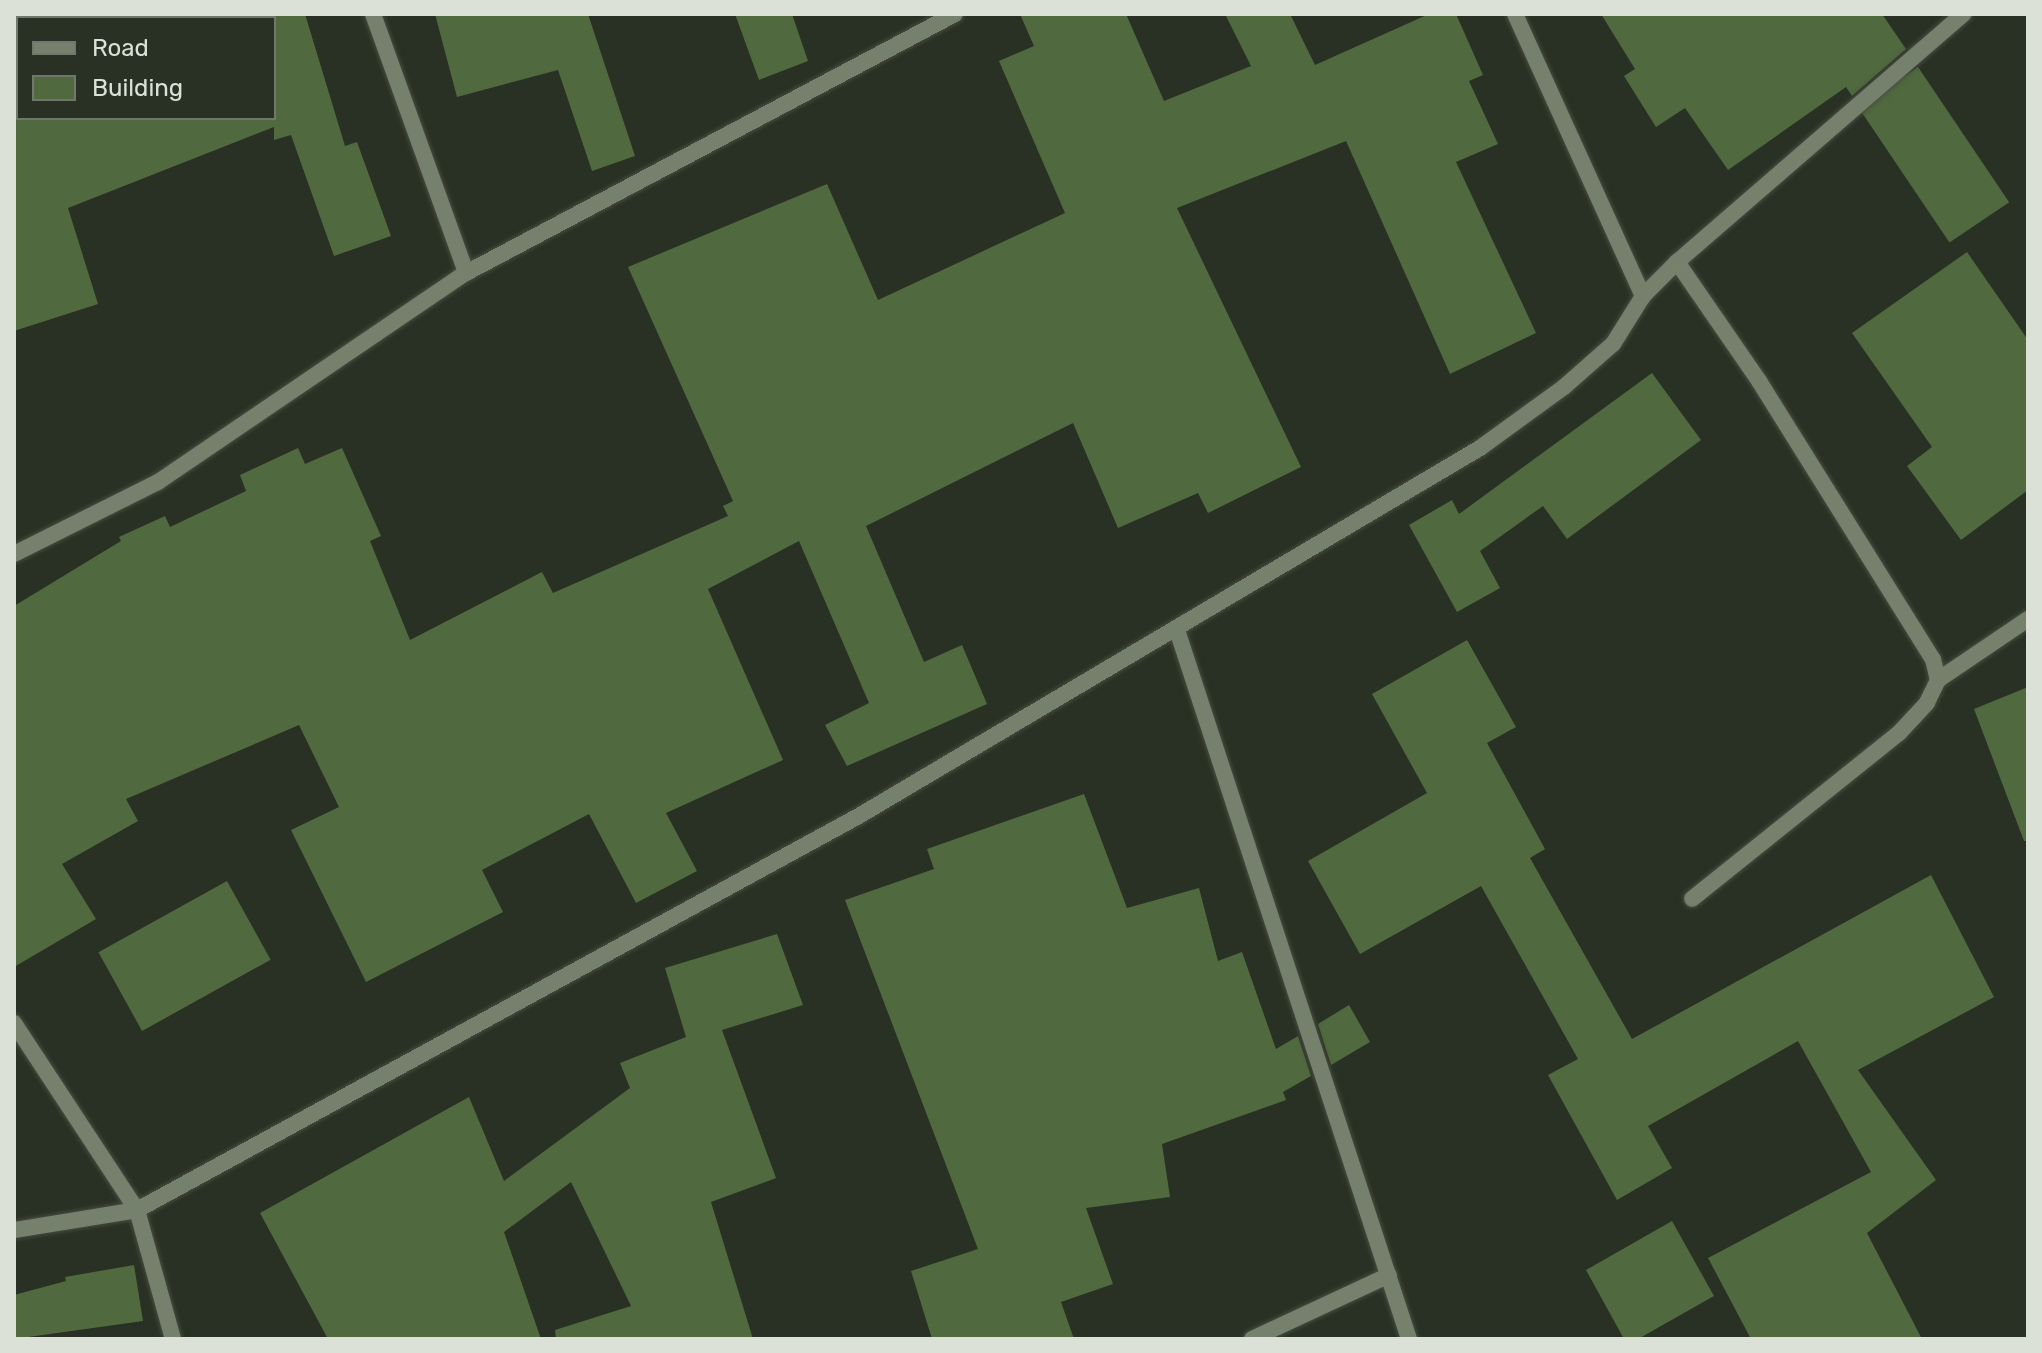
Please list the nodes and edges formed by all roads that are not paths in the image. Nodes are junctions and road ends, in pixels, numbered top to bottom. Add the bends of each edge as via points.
1 (373, 14) edge
2 (955, 14) edge
3 (1515, 14) edge
4 (1963, 14) edge
5 (1677, 262) junction
6 (466, 273) junction
7 (1643, 296) junction
8 (14, 554) edge
9 (2028, 619) edge
10 (1177, 630) junction
11 (1938, 680) junction
12 (1692, 899) dead end
13 (14, 1023) edge
14 (137, 1210) junction
15 (14, 1230) edge
16 (1389, 1275) junction
17 (173, 1339) edge
18 (1252, 1339) edge
19 (1409, 1339) edge

1 - 6 street
2 - 6 street
3 - 7 street
4 - 5 street
5 - 7 street
5 - 11 street via 1759,381 1925,646
6 - 8 street via 158,482
7 - 10 street via 1613,344 1527,415
9 - 11 street
10 - 14 street via 857,817
10 - 16 street
11 - 12 street via 1927,703 1899,733
13 - 14 street
14 - 15 street
14 - 17 street
16 - 18 street
16 - 19 street

